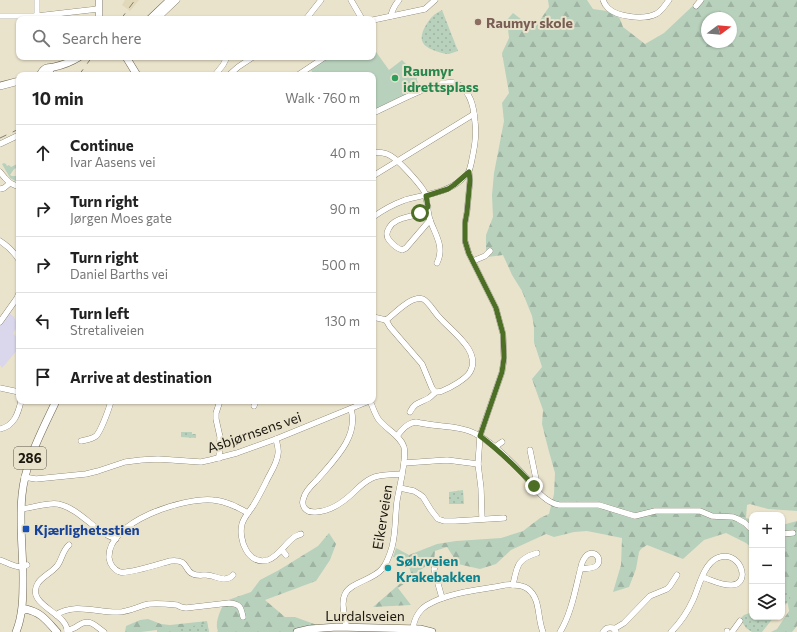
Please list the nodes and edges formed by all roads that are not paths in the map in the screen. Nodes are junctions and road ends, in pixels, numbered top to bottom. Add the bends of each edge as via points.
1 (37, 0) edge
2 (98, 0) edge
3 (170, 0) edge
4 (176, 0) edge
5 (321, 0) edge
6 (351, 0) edge
7 (399, 0) edge
8 (435, 0) edge
9 (603, 0) edge
10 (669, 0) edge
11 (701, 0) edge
12 (696, 6) dead end
13 (98, 9) junction
14 (0, 16) edge
15 (37, 16) joint
16 (52, 16) edge
17 (99, 16) edge
18 (153, 16) edge
19 (160, 16) edge
20 (308, 16) edge
21 (360, 16) edge
22 (391, 16) junction
23 (376, 19) edge
24 (73, 60) edge
25 (128, 60) edge
26 (226, 60) edge
27 (248, 60) edge
28 (320, 60) edge
29 (51, 68) junction
30 (42, 72) edge
31 (49, 72) edge
32 (135, 72) edge
33 (217, 72) edge
34 (233, 72) edge
35 (302, 72) edge
36 (16, 82) edge
37 (0, 86) edge
38 (376, 112) edge
39 (474, 114) junction
40 (16, 136) edge
41 (0, 144) edge
42 (376, 152) edge
43 (398, 161) junction
44 (0, 172) edge
45 (469, 172) junction
46 (376, 174) edge
47 (10, 183) junction
48 (16, 186) edge
49 (0, 189) edge
50 (426, 196) junction
51 (428, 207) junction
52 (376, 216) edge
53 (430, 220) junction
54 (0, 241) edge
55 (490, 251) dead end
56 (16, 254) edge
57 (473, 261) junction
58 (437, 262) dead end
59 (16, 299) edge
60 (376, 318) edge
61 (386, 320) junction
62 (0, 322) edge
63 (0, 388) edge
64 (16, 391) edge
65 (435, 392) junction
66 (20, 404) edge
67 (55, 404) edge
68 (110, 404) edge
69 (219, 404) edge
70 (363, 404) edge
71 (371, 404) edge
72 (351, 409) junction
73 (410, 412) dead end
74 (0, 430) edge
75 (397, 436) junction
76 (480, 436) junction
77 (276, 439) junction
78 (81, 441) dead end
79 (502, 442) dead end
80 (495, 447) junction
81 (530, 450) dead end
82 (219, 458) junction
83 (404, 464) junction
84 (478, 464) junction
85 (402, 474) junction
86 (24, 477) junction
87 (534, 486) junction
88 (400, 488) junction
89 (21, 508) junction
90 (248, 513) junction
91 (504, 518) dead end
92 (482, 519) junction
93 (749, 527) edge
94 (793, 533) dead end
95 (301, 534) dead end
96 (785, 534) edge
97 (116, 539) junction
98 (69, 546) dead end
99 (537, 553) dead end
100 (0, 560) edge
101 (436, 563) dead end
102 (24, 565) junction
103 (580, 569) dead end
104 (233, 575) dead end
105 (677, 575) dead end
106 (702, 577) junction
107 (514, 584) junction
108 (442, 598) junction
109 (24, 612) junction
110 (56, 615) junction
111 (243, 617) dead end
112 (740, 621) dead end
113 (346, 627) junction
114 (413, 628) junction
115 (542, 629) edge
116 (314, 630) edge
117 (67, 631) edge
118 (615, 631) edge
119 (17, 632) edge
120 (57, 632) edge
121 (104, 632) edge
122 (297, 632) edge
123 (432, 632) edge
124 (537, 632) edge
125 (560, 632) edge
126 (603, 632) edge
127 (670, 632) edge
128 (729, 632) edge

1 - 15 street
2 - 13 main road
3 - 18 main road
4 - 19 street
5 - 20 street
6 - 21 street
7 - 22 street
8 - 22 street via 425,9
9 - 10 street via 613,12 634,17 654,15
11 - 12 street
13 - 16 street
13 - 17 main road
14 - 15 street
22 - 23 street
24 - 29 main road
25 - 32 main road
26 - 33 street
27 - 34 street
28 - 35 street
29 - 30 main road
29 - 31 main road
36 - 37 main road
38 - 39 street via 429,87 456,83 465,90 472,101
39 - 43 street
39 - 45 street via 476,131
40 - 41 street
42 - 43 street via 388,154
43 - 46 street
43 - 50 street
44 - 47 street
45 - 50 street via 448,189
45 - 57 street via 465,241
47 - 48 street
47 - 49 street
50 - 51 street
50 - 52 street via 395,204
51 - 53 street
51 - 53 street via 391,225 387,230 388,239 402,250
53 - 58 street via 440,248
54 - 56 street
55 - 57 street
57 - 76 street via 496,308 503,334 504,358 502,372
59 - 62 street
60 - 61 street
61 - 65 street via 422,364
61 - 65 street via 409,302 422,299 467,346 473,363 470,372 444,390
63 - 64 street
65 - 73 street via 414,404
66 - 74 street via 13,421
67 - 86 main road, 286
68 - 78 street via 97,435
69 - 82 street via 216,419 220,437
70 - 72 street, Asbjørnsens vei
71 - 75 street, Eikerveien via 379,420
72 - 77 street, Asbjørnsens vei
72 - 85 street via 353,421 348,440 333,462 308,490 303,501 306,510 324,511 337,506 371,478
75 - 76 street via 408,424 416,422 467,430
75 - 83 street, Eikerveien via 403,444
76 - 80 street
76 - 84 street
77 - 82 street, Asbjørnsens vei
77 - 90 street via 276,461
79 - 80 street
80 - 87 street
81 - 87 street via 536,479
82 - 86 street, Asbjørnsens vei via 202,462 141,460 125,462 86,474 36,479
83 - 84 street via 447,460
83 - 85 street, Eikerveien
84 - 92 street
85 - 88 street, Eikerveien
86 - 89 main road, 286
87 - 93 street via 553,504 599,506 635,516 655,511 693,510 712,516 733,517
88 - 92 street via 414,491 423,497 438,519
88 - 113 street, Eikerveien via 393,546 384,567 378,573 351,587 345,593 343,604
89 - 97 street via 52,504 65,506
89 - 102 main road, 286
90 - 95 street via 240,533 247,552 256,559 264,560 284,552 294,537
90 - 97 street via 225,502 196,500 138,519 125,528
91 - 92 street
94 - 96 street
97 - 104 street via 109,557 111,565 117,571 133,571 179,561 194,575 224,579 229,579
98 - 110 street via 57,566 41,579 35,590 40,600
99 - 107 street via 525,557 519,563
100 - 102 street
101 - 108 street via 434,569
102 - 109 main road, 286
103 - 125 street via 565,624
105 - 118 street via 667,589 650,596
106 - 106 street via 711,562 724,556 735,560 742,571 740,581 735,585 725,585
106 - 127 street via 689,607
107 - 108 street
107 - 115 street via 525,588 533,595 538,606
108 - 114 street via 421,610
109 - 119 main road, 286
109 - 120 main road via 40,615
110 - 111 street via 73,609 117,612 151,604 186,608 234,603 242,609
110 - 117 street via 65,624
112 - 128 street
113 - 114 main road, Lurdalsveien
113 - 116 main road, Lurdalsveien
114 - 123 main road, Lurdalsveien
115 - 124 street
116 - 122 main road, Lurdalsveien
117 - 121 street via 87,622
118 - 126 street via 608,628

